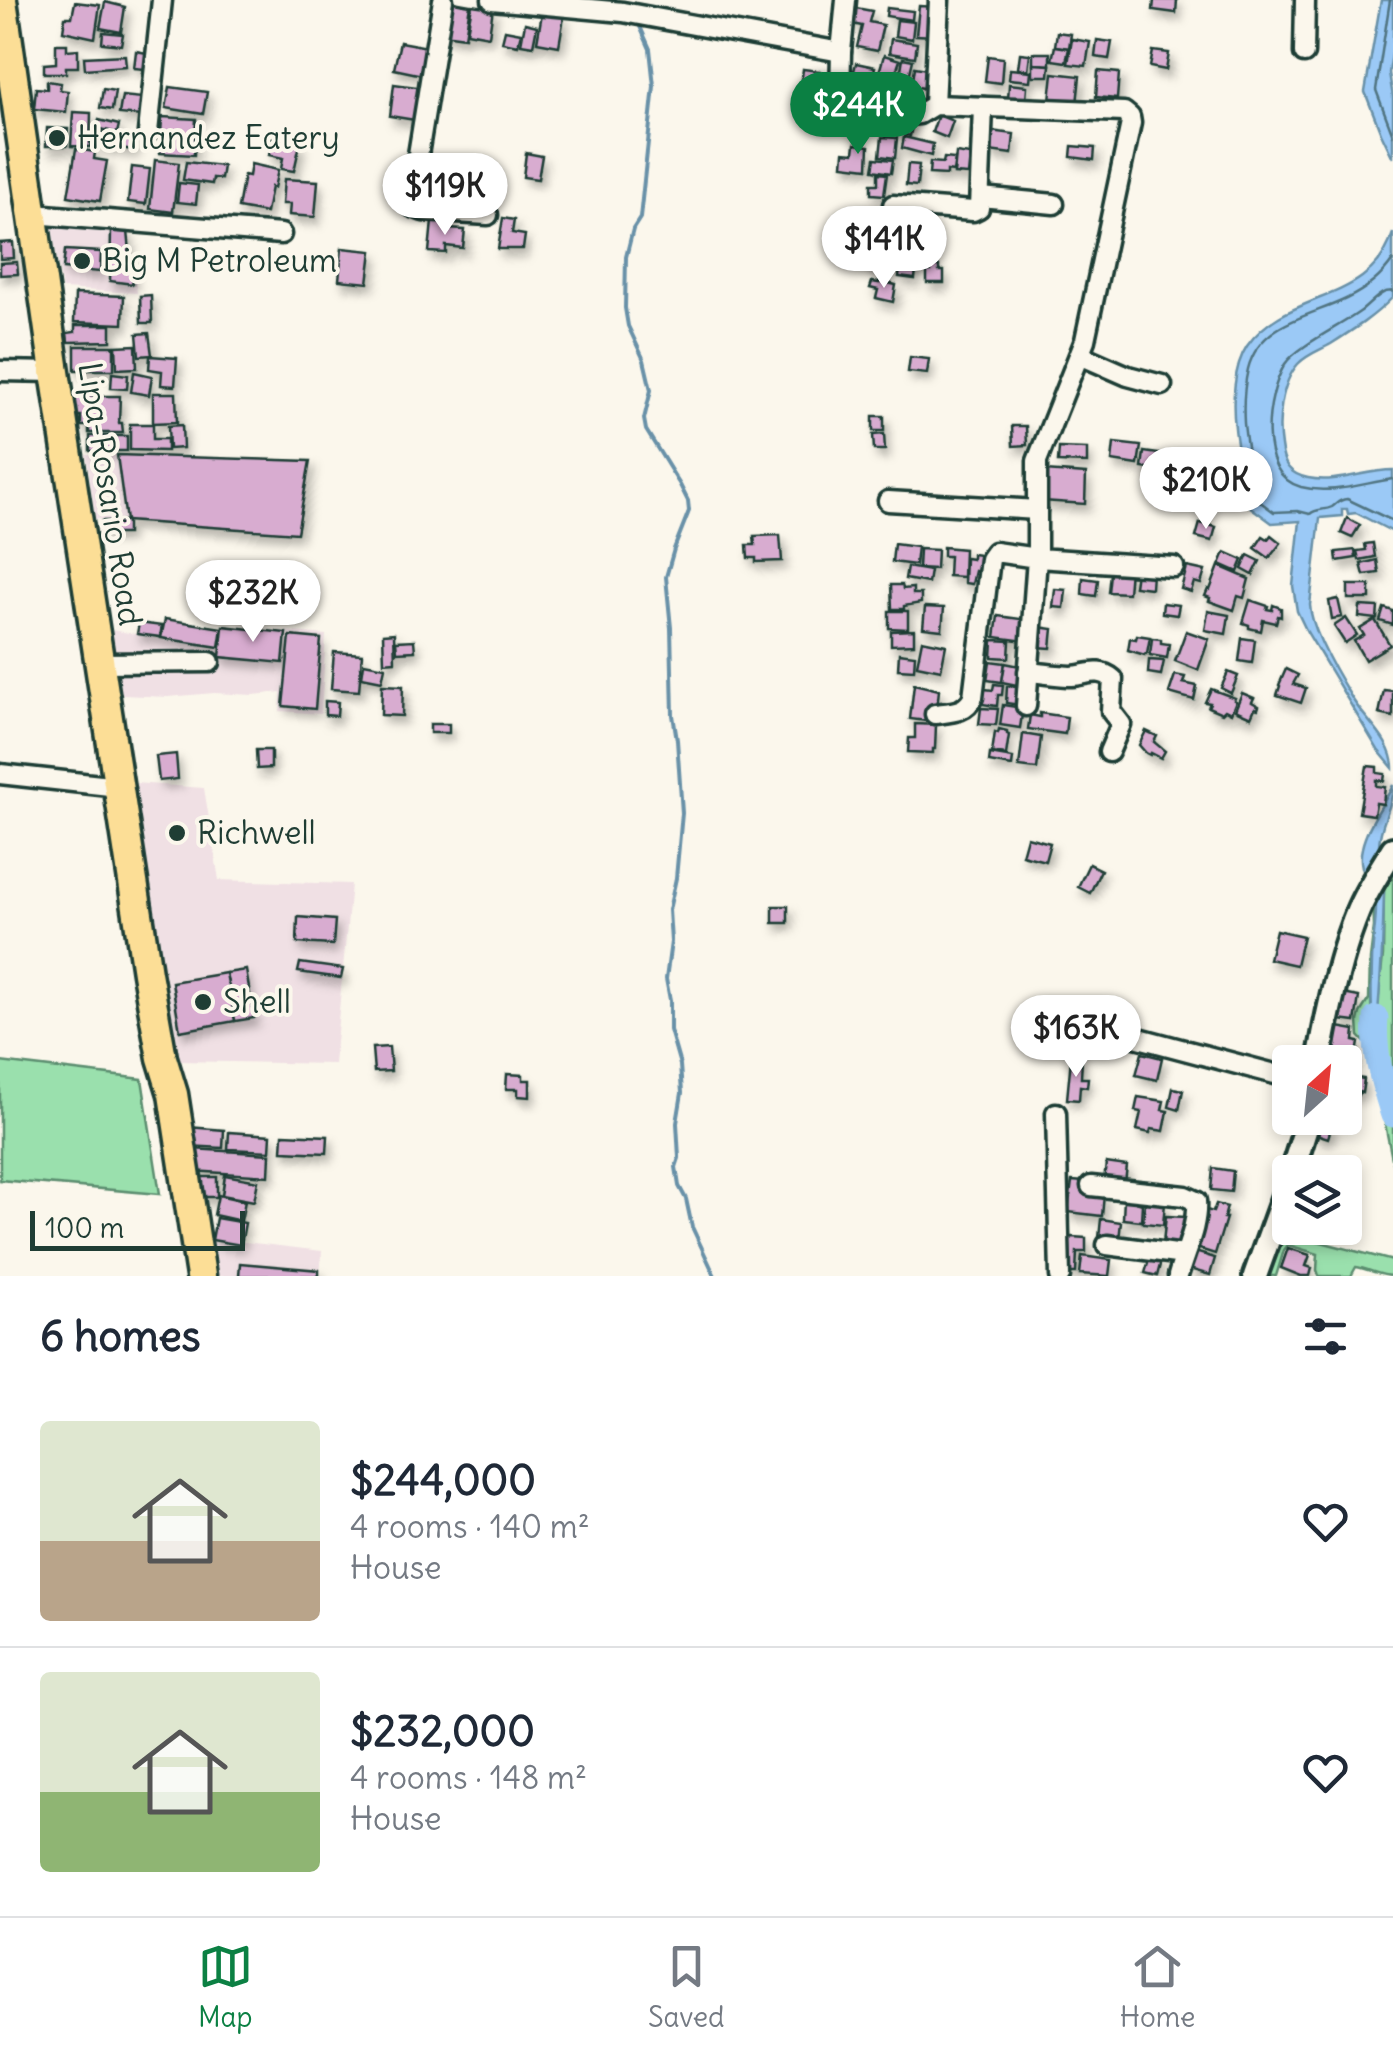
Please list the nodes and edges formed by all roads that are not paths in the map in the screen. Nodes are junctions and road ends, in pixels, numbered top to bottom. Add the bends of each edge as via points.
1 (2, 0) edge
2 (162, 0) edge
3 (443, 0) edge
4 (492, 0) edge
5 (846, 0) edge
6 (939, 0) edge
7 (1305, 0) edge
8 (841, 52) junction
9 (1304, 53) dead end
10 (934, 105) junction
11 (983, 107) junction
12 (148, 132) dead end
13 (981, 197) junction
14 (1054, 204) dead end
15 (893, 206) dead end
16 (33, 214) junction
17 (488, 215) dead end
18 (281, 234) dead end
19 (1080, 355) junction
20 (0, 371) edge
21 (55, 372) junction
22 (1162, 385) dead end
23 (888, 502) dead end
24 (1037, 510) junction
25 (1037, 558) junction
26 (1174, 567) dead end
27 (100, 662) junction
28 (210, 662) dead end
29 (1028, 672) junction
30 (1026, 706) dead end
31 (934, 714) dead end
32 (1109, 752) dead end
33 (0, 774) edge
34 (119, 786) junction
35 (1393, 849) edge
36 (1056, 1016) dead end
37 (1323, 1045) edge
38 (162, 1058) junction
39 (1272, 1073) edge
40 (1056, 1113) dead end
41 (1091, 1186) dead end
42 (1272, 1229) edge
43 (1107, 1245) dead end
44 (1184, 1256) junction
45 (185, 1276) edge
46 (201, 1276) edge
47 (1060, 1276) edge
48 (1178, 1276) edge
49 (1255, 1276) edge

1 - 16 main road, Lipa-Rosario Road
2 - 12 street
3 - 17 street via 411,198 423,212
4 - 8 street via 623,12
5 - 8 street
6 - 10 street
7 - 9 street
8 - 10 street via 842,104 909,115
10 - 11 street
11 - 13 street
11 - 19 street via 1130,116
13 - 14 street
13 - 15 street via 973,210
16 - 18 street
16 - 21 main road, Lipa-Rosario Road
19 - 22 street
19 - 24 street via 1038,461
20 - 21 street
21 - 27 main road, Lipa-Rosario Road
23 - 24 street
24 - 25 street
25 - 26 street
25 - 29 street
25 - 31 street via 991,554 973,698 963,710
27 - 28 street
27 - 34 main road, Lipa-Rosario Road
29 - 30 street
29 - 32 street via 1096,672 1112,679 1111,712 1121,724
33 - 34 street
34 - 38 main road, Lipa-Rosario Road
35 - 37 street via 1364,899 1343,956
36 - 39 street
38 - 45 main road, Lipa-Rosario Road via 158,1093
38 - 46 main road, Lipa-Rosario Road
40 - 47 street
41 - 44 street via 1194,1199
42 - 49 street
43 - 44 street
44 - 48 street

